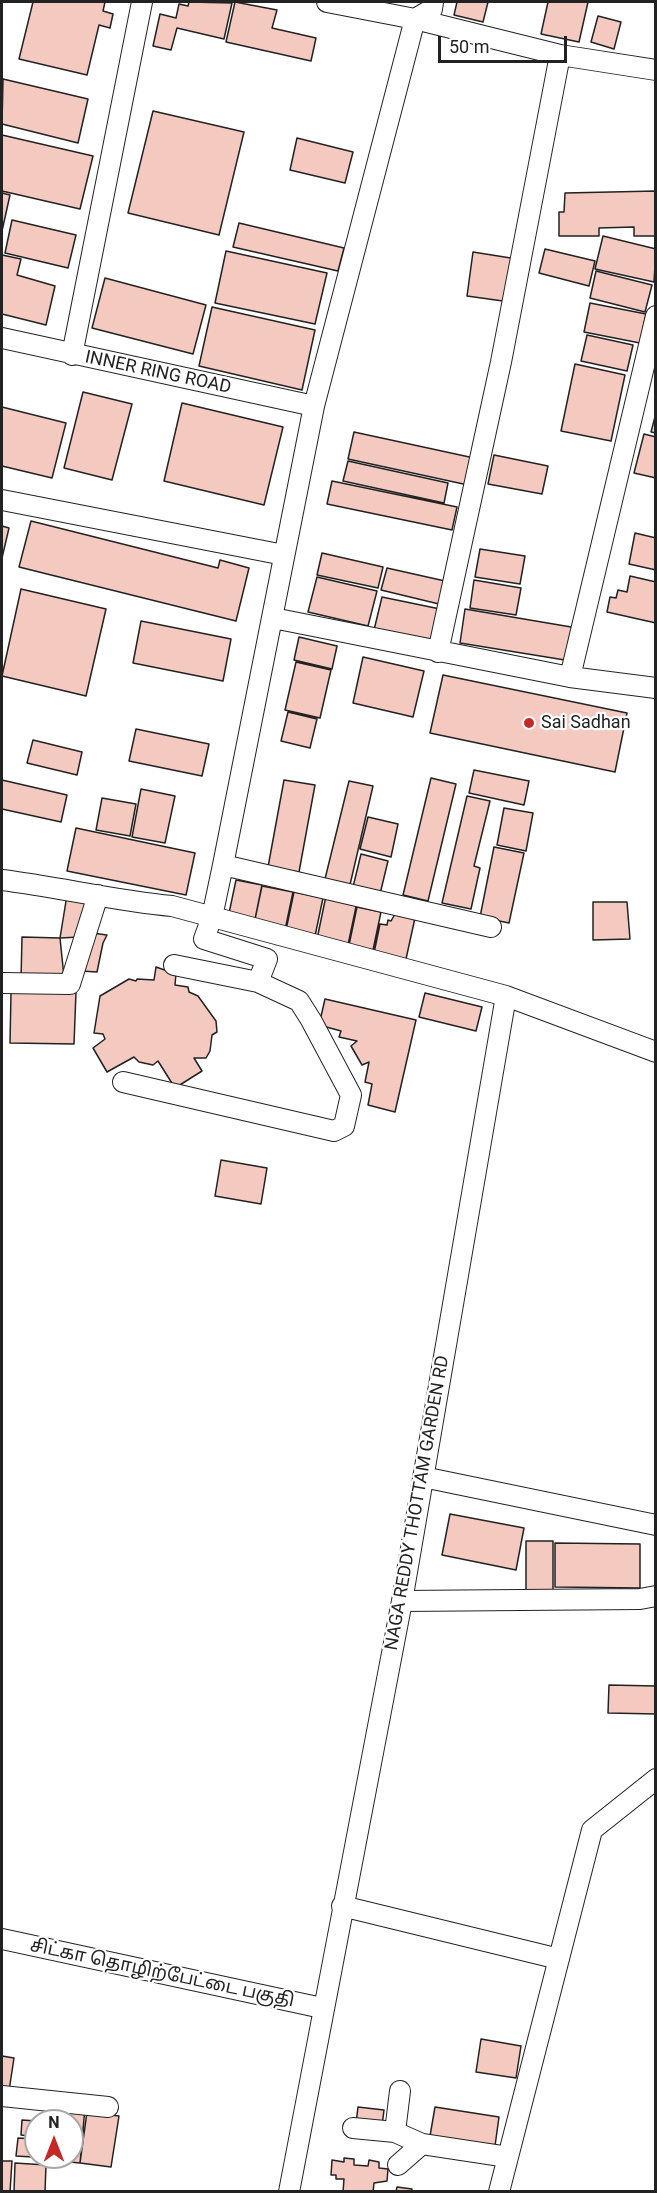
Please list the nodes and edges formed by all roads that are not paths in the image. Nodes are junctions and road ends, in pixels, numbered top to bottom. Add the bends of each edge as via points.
1 (142, 2) edge
2 (327, 2) edge
3 (433, 2) edge
4 (415, 19) junction
5 (560, 56) junction
6 (656, 70) edge
7 (656, 316) edge
8 (2, 338) edge
9 (72, 355) junction
10 (314, 406) junction
11 (2, 500) edge
12 (284, 555) junction
13 (273, 618) junction
14 (438, 652) junction
15 (570, 677) junction
16 (656, 688) edge
17 (223, 865) junction
18 (2, 880) edge
19 (98, 895) junction
20 (212, 917) junction
21 (491, 927) dead end
22 (174, 965) dead end
23 (258, 982) junction
24 (2, 983) edge
25 (506, 996) junction
26 (656, 1052) edge
27 (123, 1082) dead end
28 (423, 1477) junction
29 (656, 1525) edge
30 (656, 1596) edge
31 (402, 1601) junction
32 (656, 1779) edge
33 (342, 1906) junction
34 (2, 1939) edge
35 (559, 1959) junction
36 (322, 2008) junction
37 (400, 2091) dead end
38 (2, 2096) edge
39 (108, 2107) dead end
40 (353, 2128) dead end
41 (395, 2132) junction
42 (422, 2144) junction
43 (508, 2157) junction
44 (398, 2165) dead end
45 (289, 2192) edge
46 (499, 2192) edge

1 - 9 street
2 - 4 street
3 - 4 street via 432,9
4 - 5 street
4 - 10 street
5 - 6 street
5 - 14 street via 501,362
7 - 15 street
8 - 9 street, INNER RING ROAD
9 - 10 street, INNER RING ROAD
10 - 12 street
11 - 12 street
12 - 13 street
13 - 14 street
13 - 17 street
14 - 15 street
15 - 16 street
17 - 20 street
17 - 21 street
18 - 19 street
19 - 20 street via 172,906
19 - 24 street via 70,984
20 - 23 street via 204,939 267,959
20 - 25 street
22 - 23 street
23 - 27 street via 299,1001 311,1020 351,1095 344,1126 334,1131
25 - 26 street
25 - 28 street, NAGA REDDY THOTTAM GARDEN RD
28 - 29 street
28 - 31 street, NAGA REDDY THOTTAM GARDEN RD
30 - 31 street
31 - 33 street, NAGA REDDY THOTTAM GARDEN RD
32 - 35 street via 592,1830
33 - 35 street
33 - 36 street, NAGA REDDY THOTTAM GARDEN RD
34 - 36 street, சிட்கா தொழிற்பேட்டை பகுதி
35 - 43 street
36 - 45 street, NAGA REDDY THOTTAM GARDEN RD
37 - 41 street
38 - 39 street
40 - 41 street
41 - 42 street
42 - 43 street
42 - 44 street
43 - 46 street

